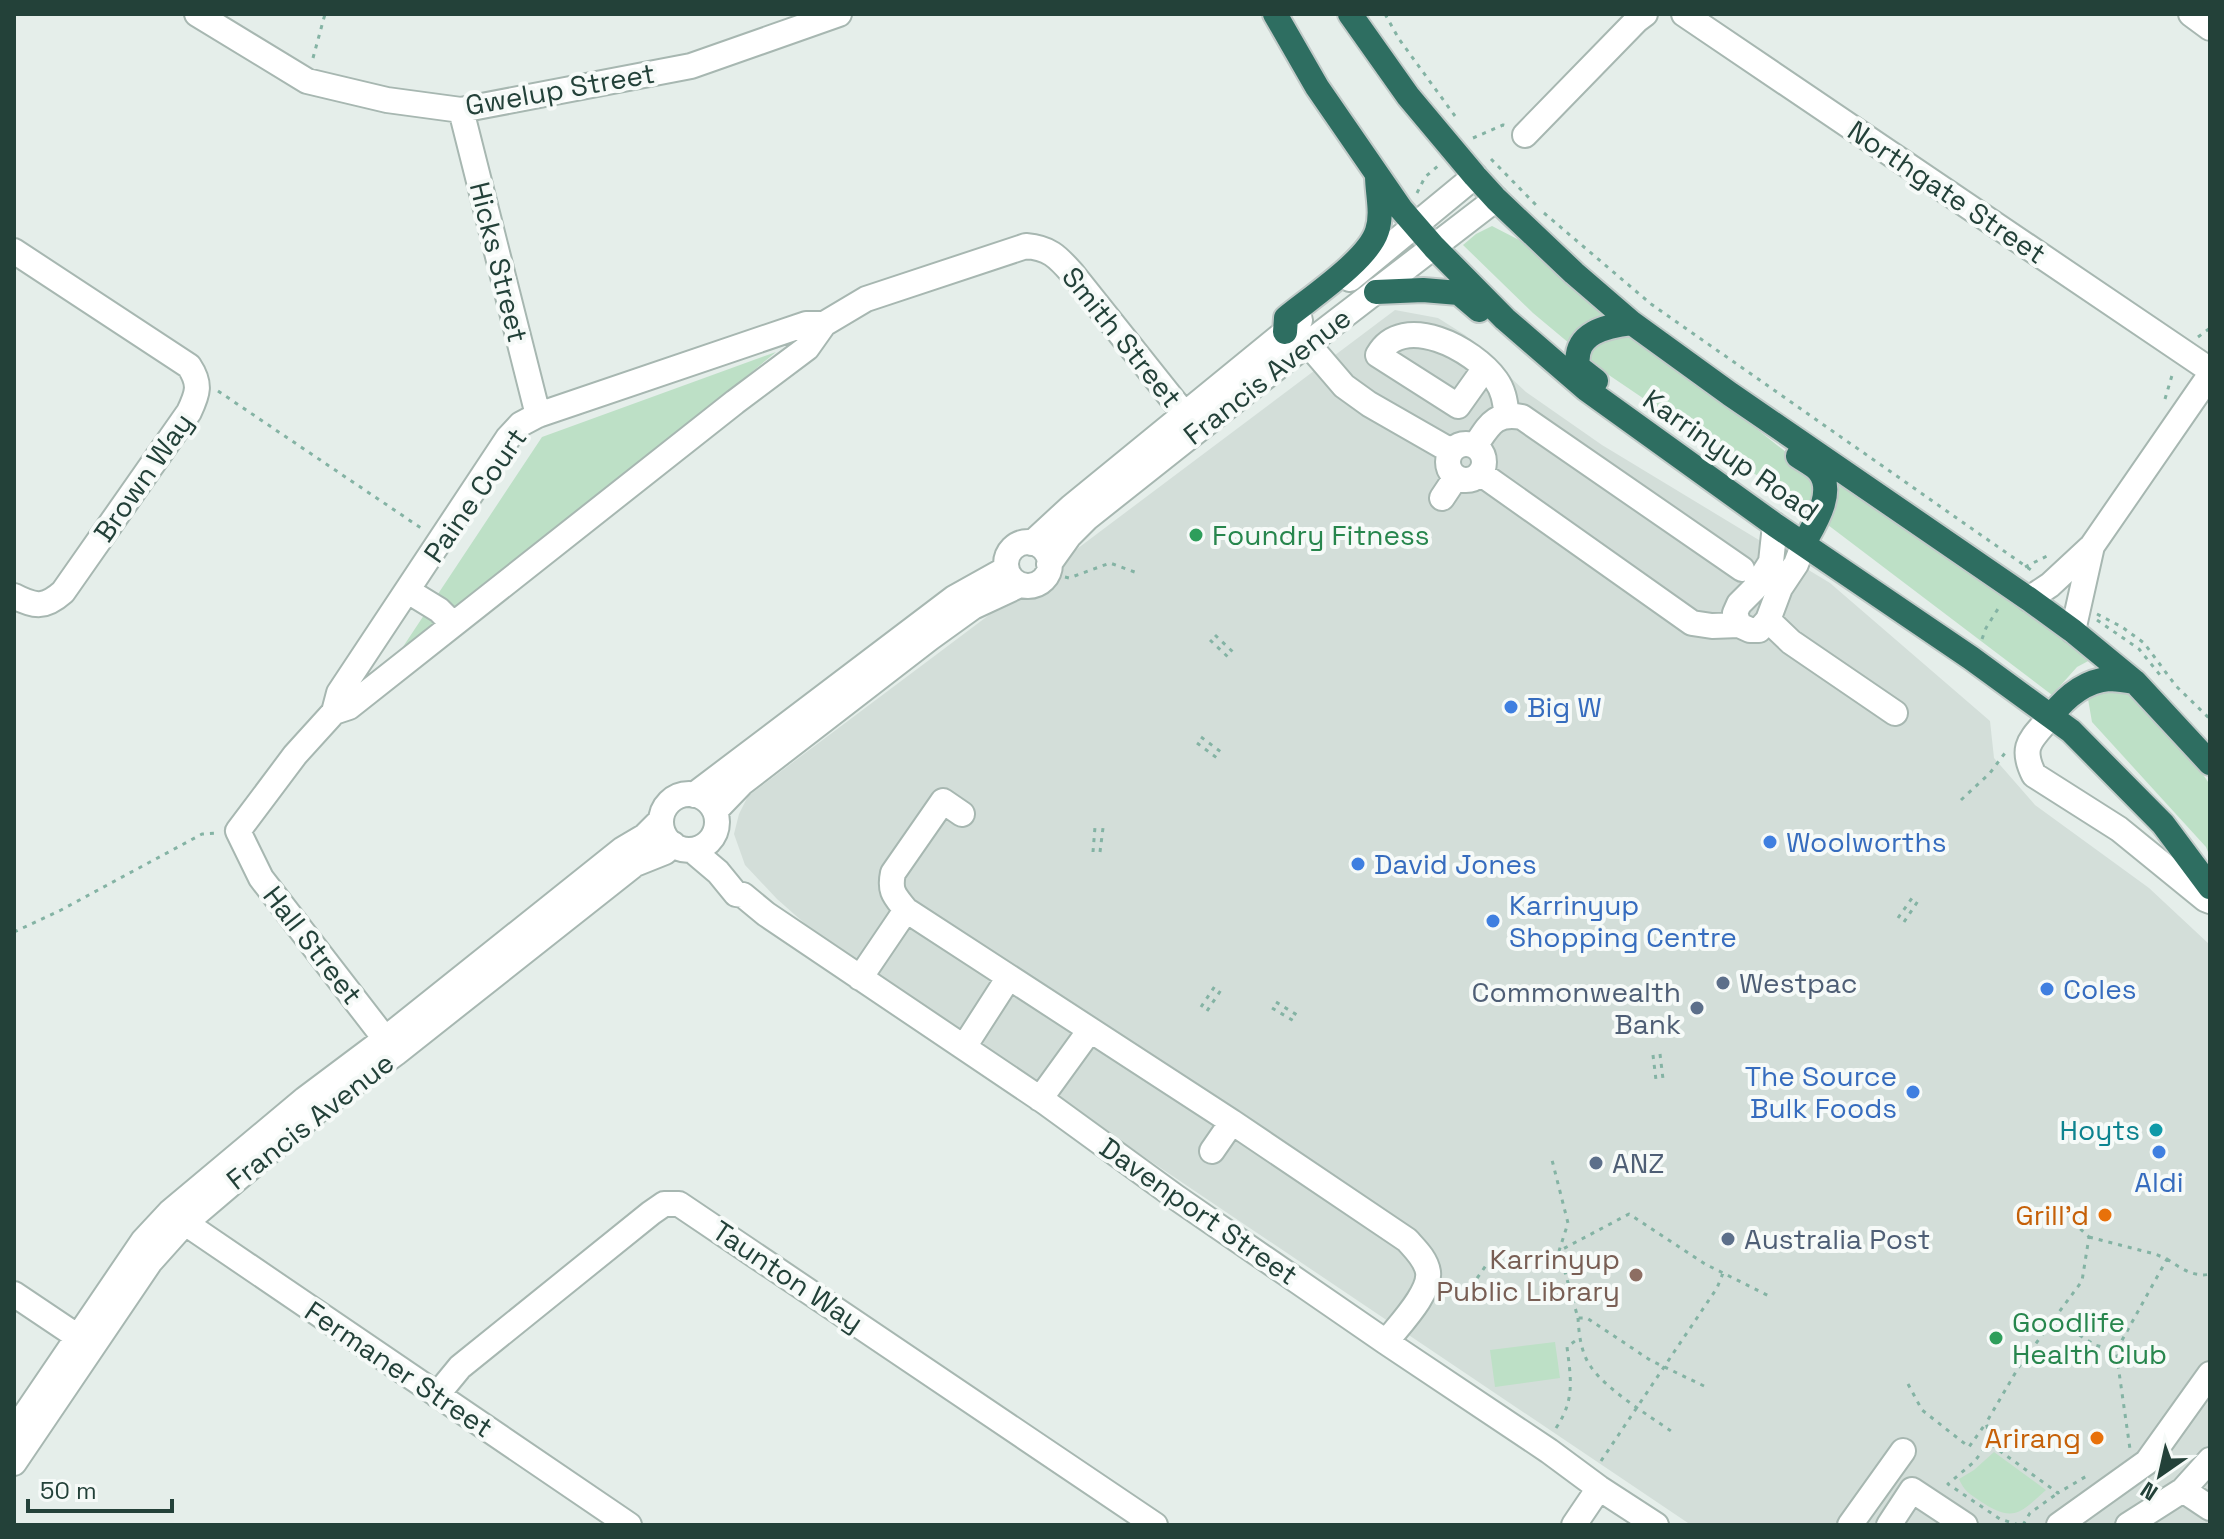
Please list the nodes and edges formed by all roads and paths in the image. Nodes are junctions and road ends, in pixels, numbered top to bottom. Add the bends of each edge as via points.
1 (197, 14) edge
2 (325, 14) edge
3 (839, 14) edge
4 (1275, 14) edge
5 (1350, 14) edge
6 (1385, 14) edge
7 (1645, 14) edge
8 (1684, 14) edge
9 (2191, 14) edge
10 (2210, 28) edge
11 (307, 81) junction
12 (461, 110) junction
13 (1462, 126) dead end
14 (1525, 135) joint
15 (1462, 145) junction
16 (1482, 149) dead end
17 (1378, 173) junction
18 (1475, 176) junction
19 (1496, 199) junction
20 (1408, 217) junction
21 (1042, 247) joint
22 (1434, 247) junction
23 (14, 251) edge
24 (1376, 292) junction
25 (1632, 323) junction
26 (824, 324) junction
27 (2210, 328) edge
28 (1285, 332) junction
29 (1308, 344) junction
30 (2186, 354) junction
31 (1485, 368) dead end
32 (2210, 373) edge
33 (197, 377) junction
34 (1730, 394) junction
35 (2158, 409) dead end
36 (538, 415) junction
37 (1507, 416) junction
38 (1628, 419) junction
39 (1191, 422) junction
40 (1463, 449) junction
41 (1480, 473) junction
42 (1456, 477) junction
43 (1442, 498) dead end
44 (1775, 525) junction
45 (441, 541) junction
46 (1032, 543) junction
47 (1804, 543) junction
48 (2092, 546) junction
49 (2052, 554) dead end
50 (1049, 567) junction
51 (1742, 569) dead end
52 (1140, 574) dead end
53 (1013, 577) junction
54 (408, 591) junction
55 (2020, 593) junction
56 (14, 596) edge
57 (2079, 605) junction
58 (1768, 620) junction
59 (453, 624) junction
60 (1739, 625) junction
61 (2073, 631) junction
62 (1215, 635) dead end
63 (1210, 640) dead end
64 (1233, 652) dead end
65 (1228, 657) dead end
66 (1971, 658) junction
67 (2135, 682) junction
68 (334, 712) junction
69 (1895, 713) dead end
70 (2051, 716) junction
71 (2210, 719) edge
72 (1201, 737) dead end
73 (1197, 743) dead end
74 (2007, 750) dead end
75 (1221, 752) dead end
76 (1217, 758) dead end
77 (2210, 763) edge
78 (694, 795) junction
79 (1961, 800) dead end
80 (962, 814) dead end
81 (661, 820) junction
82 (715, 822) junction
83 (1095, 827) dead end
84 (1103, 828) dead end
85 (238, 831) junction
86 (682, 847) junction
87 (1093, 852) dead end
88 (1100, 852) dead end
89 (2210, 887) edge
90 (743, 895) junction
91 (1912, 898) dead end
92 (1918, 901) dead end
93 (2210, 901) edge
94 (906, 910) junction
95 (1898, 918) dead end
96 (1904, 922) dead end
97 (14, 932) edge
98 (1009, 977) junction
99 (860, 978) junction
100 (1215, 986) dead end
101 (1221, 990) dead end
102 (1276, 1002) dead end
103 (1201, 1007) dead end
104 (1272, 1008) dead end
105 (1207, 1011) dead end
106 (1297, 1015) dead end
107 (1294, 1021) dead end
108 (1090, 1030) junction
109 (390, 1046) junction
110 (964, 1047) junction
111 (1660, 1054) dead end
112 (1653, 1055) dead end
113 (1663, 1079) dead end
114 (1656, 1080) dead end
115 (1040, 1099) junction
116 (1232, 1122) junction
117 (1212, 1151) dead end
118 (1552, 1160) dead end
119 (177, 1218) junction
120 (2073, 1222) dead end
121 (2089, 1237) junction
122 (1559, 1251) junction
123 (2167, 1259) junction
124 (1723, 1273) junction
125 (2210, 1274) edge
126 (1427, 1284) junction
127 (14, 1294) edge
128 (1769, 1296) dead end
129 (1578, 1318) junction
130 (2054, 1319) junction
131 (1579, 1338) junction
132 (85, 1341) junction
133 (1386, 1342) junction
134 (2116, 1351) junction
135 (1665, 1367) junction
136 (2210, 1374) edge
137 (1908, 1384) dead end
138 (1704, 1386) dead end
139 (437, 1395) junction
140 (1637, 1407) junction
141 (1986, 1423) junction
142 (14, 1431) edge
143 (1671, 1431) dead end
144 (1551, 1435) dead end
145 (1991, 1440) junction
146 (1903, 1451) dead end
147 (2126, 1453) dead end
148 (2210, 1460) edge
149 (14, 1463) edge
150 (2099, 1469) dead end
151 (1598, 1478) junction
152 (2183, 1490) junction
153 (2058, 1493) junction
154 (2210, 1508) edge
155 (2136, 1523) edge
156 (629, 1525) edge
157 (1155, 1525) edge
158 (1574, 1525) edge
159 (1656, 1525) edge
160 (1850, 1525) edge
161 (1889, 1525) edge
162 (1965, 1525) edge
163 (2021, 1525) edge
164 (2059, 1525) edge

1 - 11 street, Gwelup Street
2 - 11 path
3 - 12 street, Gwelup Street via 691,66
4 - 17 highway, Karrinyup Road via 1317,87
5 - 15 highway, Karrinyup Road via 1408,96
6 - 13 path
7 - 14 street
8 - 30 street, Northgate Street
9 - 10 street
11 - 12 street, Gwelup Street
12 - 36 street, Hicks Street
14 - 15 path via 1503,125
15 - 18 highway, Karrinyup Road
15 - 20 path via 1425,177
16 - 49 path via 1542,211 1651,304 2025,566
17 - 20 highway, Karrinyup Road
17 - 28 highway via 1380,215 1371,244 1286,318
18 - 19 highway, Karrinyup Road
18 - 20 street, Francis Avenue
19 - 22 street, Francis Avenue
19 - 25 highway, Karrinyup Road
20 - 22 highway, Karrinyup Road
20 - 28 street, Francis Avenue
21 - 26 street, Paine Court via 1026,246 866,299
21 - 39 street, Smith Street via 1072,273
22 - 24 street, Francis Avenue
22 - 38 highway, Karrinyup Road via 1505,319
23 - 33 street, Brown Way via 189,366
24 - 29 street, Francis Avenue
24 - 38 highway via 1459,293 1609,419
25 - 34 highway, Karrinyup Road
25 - 38 highway via 1602,327 1589,336 1577,360 1578,367 1623,402
26 - 36 street, Paine Court via 806,324
26 - 59 street, Paine Court via 807,348
27 - 30 path
28 - 39 street, Francis Avenue
29 - 39 street, Francis Avenue
29 - 40 street via 1344,386 1369,404
30 - 32 street, Northgate Street
30 - 35 path
31 - 37 street via 1505,396
32 - 48 street
33 - 45 path
33 - 56 street, Brown Way via 189,412 63,592 45,604
34 - 47 highway via 1737,411 1821,472 1821,513
34 - 55 highway, Karrinyup Road
36 - 45 street, Paine Court via 508,438
37 - 40 street
37 - 51 street via 1522,417
38 - 44 highway, Karrinyup Road
39 - 46 street, Francis Avenue via 1071,507
39 - 50 street, Francis Avenue via 1069,536
40 - 41 street via 1480,450 1485,460
40 - 42 street via 1448,461
41 - 42 street via 1467,480
41 - 60 street via 1692,623
42 - 43 street
44 - 47 highway, Karrinyup Road
44 - 60 street via 1771,562 1739,604
45 - 54 street, Paine Court
46 - 50 street via 1044,550
46 - 53 street, Francis Avenue via 1012,549 1006,561
47 - 58 street
47 - 66 highway, Karrinyup Road
48 - 55 street via 2050,585
48 - 57 street
50 - 52 path via 1069,578 1110,563
50 - 53 street, Francis Avenue via 1046,577 1034,585
53 - 78 street, Francis Avenue via 954,598
53 - 82 street, Francis Avenue via 742,783
54 - 59 street
54 - 68 street, Paine Court via 339,693
55 - 61 highway, Karrinyup Road
55 - 66 path via 1986,628
57 - 61 street
57 - 71 path via 2144,643 2176,686
58 - 60 street via 1759,630
58 - 69 street via 1791,642
59 - 68 street, Paine Court via 349,707
61 - 67 highway, Karrinyup Road
62 - 64 path
63 - 65 path
66 - 70 highway, Karrinyup Road
67 - 70 highway via 2108,679 2088,685 2065,698
67 - 77 highway, Karrinyup Road
68 - 85 street, Paine Court
70 - 89 highway, Karrinyup Road via 2163,824
70 - 93 street via 2026,751 2034,775 2119,829
72 - 75 path
73 - 76 path
74 - 79 path
78 - 81 street via 669,803
78 - 82 street via 703,798
80 - 94 street via 943,801 893,873 894,895
81 - 86 street via 662,829
81 - 109 street, Francis Avenue
82 - 86 street via 706,845
82 - 90 street, Davenport Street via 730,867 746,889
83 - 87 path
84 - 88 path
85 - 97 path via 202,834
85 - 109 street, Hall Street via 261,878
86 - 90 street, Davenport Street
86 - 109 street, Francis Avenue via 635,864
90 - 99 street, Davenport Street
91 - 95 path
92 - 96 path
94 - 98 street
94 - 99 street
98 - 108 street
98 - 110 street
99 - 110 street, Davenport Street
100 - 103 path
101 - 105 path
102 - 106 path
104 - 107 path
108 - 115 street
108 - 116 street
109 - 119 street, Francis Avenue via 294,1108
110 - 115 street, Davenport Street
111 - 113 path
112 - 114 path
115 - 133 street, Davenport Street
116 - 117 street
116 - 126 street via 1407,1240 1425,1262
118 - 122 path via 1568,1223
119 - 132 street, Francis Avenue via 150,1262
119 - 139 street, Fermaner Street
120 - 121 path
121 - 123 path
121 - 130 path via 2082,1281
122 - 124 path via 1629,1214
122 - 126 path via 1487,1264 1464,1297
122 - 129 path
123 - 125 path via 2182,1270
123 - 134 path
124 - 128 path
124 - 135 path
126 - 133 street
127 - 132 street
129 - 131 path
129 - 135 path via 1587,1318
130 - 134 path via 2095,1345
130 - 141 path
131 - 140 path via 1591,1367
131 - 144 path via 1567,1347 1571,1397
132 - 142 street, Francis Avenue
132 - 149 street, Francis Avenue
133 - 151 street, Davenport Street
134 - 147 path via 2130,1450
135 - 138 path
135 - 140 path
136 - 164 street via 2147,1462
137 - 141 path via 1922,1410 1969,1447
139 - 156 street, Fermaner Street
139 - 157 street, Taunton Way via 460,1367 651,1213 664,1204 679,1204
140 - 143 path
140 - 151 path
141 - 145 path
145 - 153 path
145 - 163 path via 1948,1484 2000,1519
146 - 160 street
148 - 152 street
150 - 153 path
151 - 158 street
151 - 159 street, Davenport Street
152 - 154 street
152 - 155 street
153 - 163 path
161 - 162 street via 1912,1490

